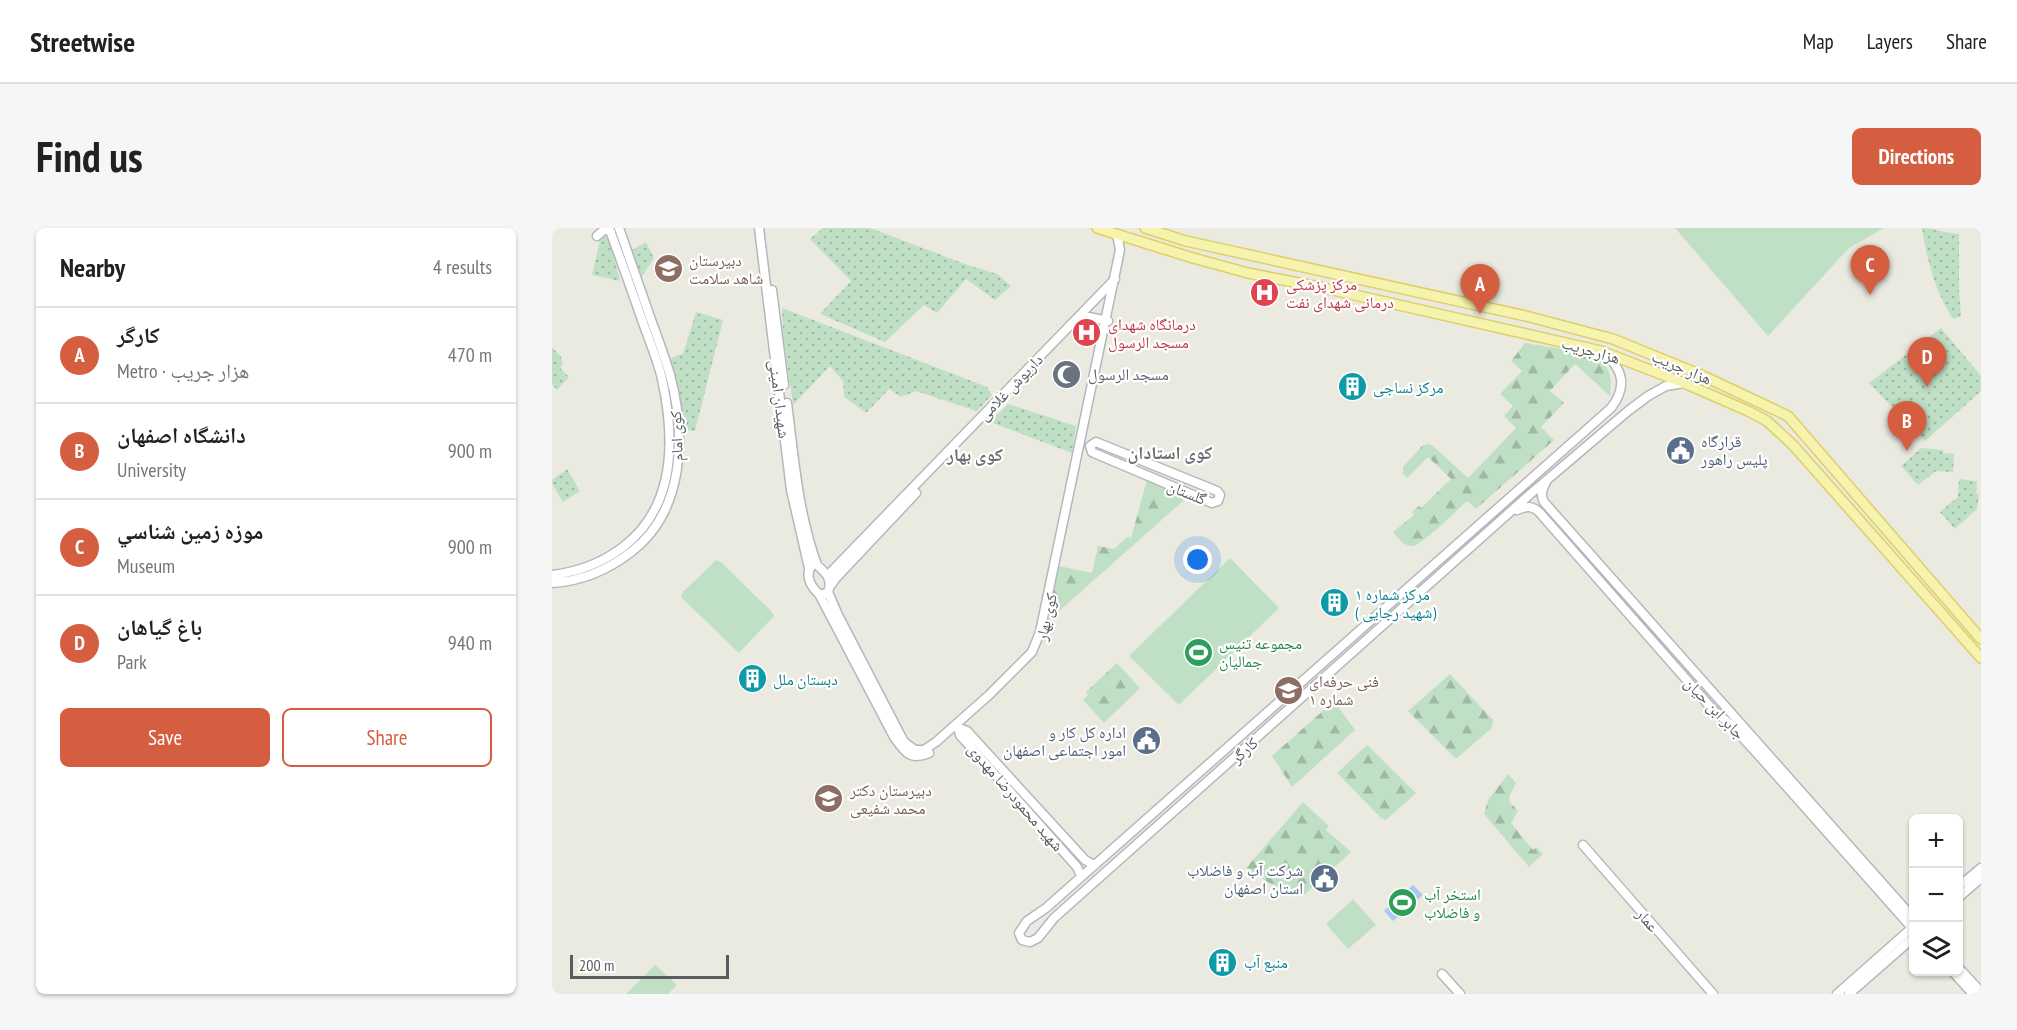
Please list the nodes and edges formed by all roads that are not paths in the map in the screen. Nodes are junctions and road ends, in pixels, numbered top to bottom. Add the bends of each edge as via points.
1 (759, 228) edge
2 (764, 228) edge
3 (1096, 228) edge
4 (1144, 228) edge
5 (613, 229) edge
6 (597, 233) edge
7 (1117, 234) junction
8 (1135, 240) junction
9 (1240, 253) junction
10 (1235, 269) junction
11 (1116, 280) junction
12 (1080, 316) junction
13 (1108, 321) junction
14 (774, 328) junction
15 (656, 348) junction
16 (1601, 351) junction
17 (1684, 383) junction
18 (962, 441) junction
19 (1571, 444) junction
20 (1090, 446) joint
21 (1578, 453) junction
22 (1546, 481) junction
23 (1546, 505) junction
24 (1496, 510) junction
25 (1510, 512) junction
26 (1540, 513) junction
27 (1470, 549) junction
28 (1443, 556) junction
29 (813, 566) junction
30 (552, 575) edge
31 (828, 575) junction
32 (552, 583) edge
33 (1427, 587) junction
34 (829, 589) junction
35 (819, 594) junction
36 (1638, 607) junction
37 (1629, 614) junction
38 (1981, 639) edge
39 (1981, 658) edge
40 (958, 726) junction
41 (1055, 834) junction
42 (1583, 845) dead end
43 (1094, 865) junction
44 (1981, 868) edge
45 (1082, 876) junction
46 (1981, 878) edge
47 (1963, 884) edge
48 (1963, 894) edge
49 (1909, 922) edge
50 (1910, 922) edge
51 (1909, 930) edge
52 (1909, 942) edge
53 (1963, 972) edge
54 (1442, 974) dead end
55 (1957, 976) edge
56 (1981, 992) edge
57 (1460, 994) edge
58 (1713, 994) edge
59 (1837, 994) edge
60 (1849, 994) edge
61 (1973, 994) edge

1 - 14 street, شهیدان امینی
2 - 14 street, شهیدان امینی
3 - 7 main road, هزارجریب
4 - 9 main road, هزار جریب
5 - 6 street
5 - 15 street, کوی امام
7 - 8 main road, هزارجریب
7 - 11 street, کوی بهار via 1120,245
8 - 10 main road, هزارجریب
8 - 11 street, کوی بهار via 1125,249
9 - 10 main road
9 - 38 main road, هزار جریب via 1613,339 1788,416
10 - 16 main road, هزارجریب
11 - 12 street, داریوش غلامی
11 - 13 street, کوی بهار
12 - 13 street
12 - 18 street, داریوش غلامی
13 - 40 street, کوی بهار via 1041,643 1017,675
14 - 29 street, شهیدان امینی via 797,488
15 - 30 street, کوی امام via 670,435 668,471 660,500 641,532 608,558
15 - 32 street, کوی امام via 670,375 678,434 676,472 668,503 647,538 618,562 584,577
16 - 17 main road, هزارجریب
16 - 19 street, کارگر via 1620,372 1621,391 1611,408
17 - 21 street, کارگر via 1666,386 1648,396
17 - 39 main road, هزارجریب via 1767,421 1793,445
18 - 31 street, داریوش غلامی
18 - 34 street, داریوش غلامی
19 - 21 street
19 - 24 street, کارگر
20 - 20 street, گلستان via 1092,452 1212,503 1218,501 1217,491 1099,443
21 - 22 street, کارگر
22 - 23 street via 1541,495
22 - 25 street, کارگر
23 - 26 street via 1540,506
23 - 36 street, جابر ابن حیان
24 - 27 street via 1462,546 1464,550
24 - 28 street, کارگر
25 - 26 street via 1530,506
25 - 27 street, کارگر
26 - 37 street, جابر ابن حیان
27 - 33 street, کارگر
28 - 33 street via 1450,557 1449,563 1431,578
28 - 43 street, کارگر
29 - 31 street
29 - 35 street, کوی بهار via 810,583
31 - 34 street, کوی بهار
33 - 45 street, کارگر via 1062,910 1038,938 1022,940 1019,933 1030,918
34 - 35 street
34 - 40 street, کوی بهار via 904,742 920,751
35 - 40 street, کوی بهار via 904,751 913,756 927,754
36 - 37 street
36 - 50 street, جابر ابن حیان
37 - 49 street, جابر ابن حیان
40 - 41 street, شهید محمودرضا مهدوی via 974,738
41 - 43 street, شهید محمودرضا مهدوی
41 - 45 street, شهید محمودرضا مهدوی
42 - 58 street, عمار
43 - 45 street, کارگر
44 - 47 street
46 - 48 street
51 - 59 street
52 - 60 street
53 - 56 street
54 - 57 street
55 - 61 street

